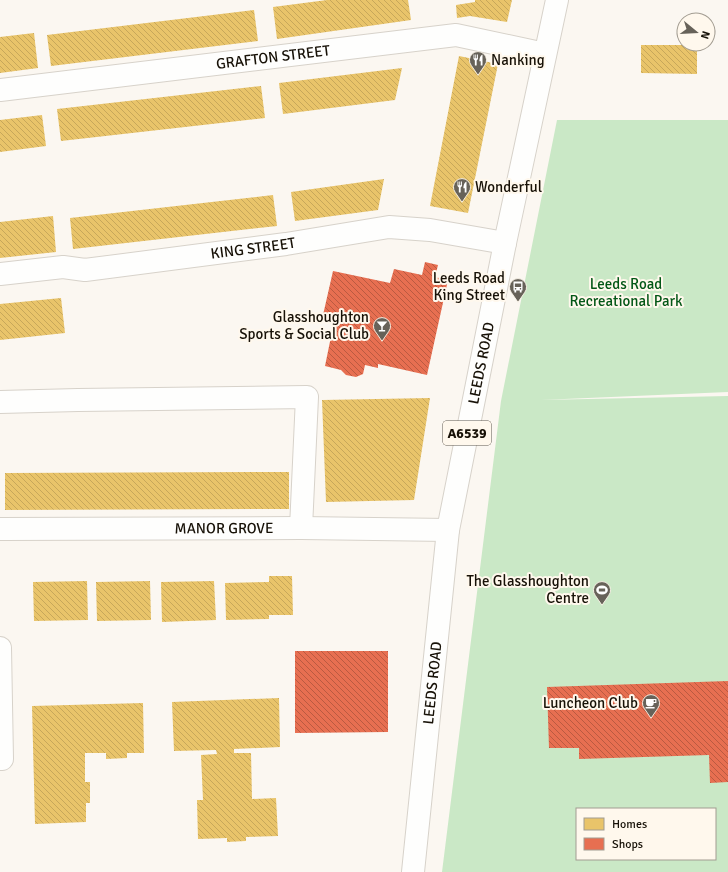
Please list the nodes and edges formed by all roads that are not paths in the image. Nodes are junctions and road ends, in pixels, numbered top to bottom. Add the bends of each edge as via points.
1 (557, 0) edge
2 (545, 54) junction
3 (0, 90) edge
4 (505, 243) junction
5 (0, 274) edge
6 (0, 402) edge
7 (301, 528) junction
8 (0, 529) edge
9 (448, 530) junction
10 (0, 648) edge
11 (1, 759) edge
12 (413, 872) edge

1 - 2 street, LEEDS ROAD / A6539
2 - 3 street, GRAFTON STREET via 456,35
2 - 4 street, LEEDS ROAD / A6539
4 - 5 street, KING STREET via 430,230 389,227 85,270 63,267
4 - 9 street, LEEDS ROAD / A6539
6 - 7 street via 307,397
7 - 8 street, MANOR GROVE
7 - 9 street, MANOR GROVE
9 - 12 street, LEEDS ROAD / A6539
10 - 11 street

